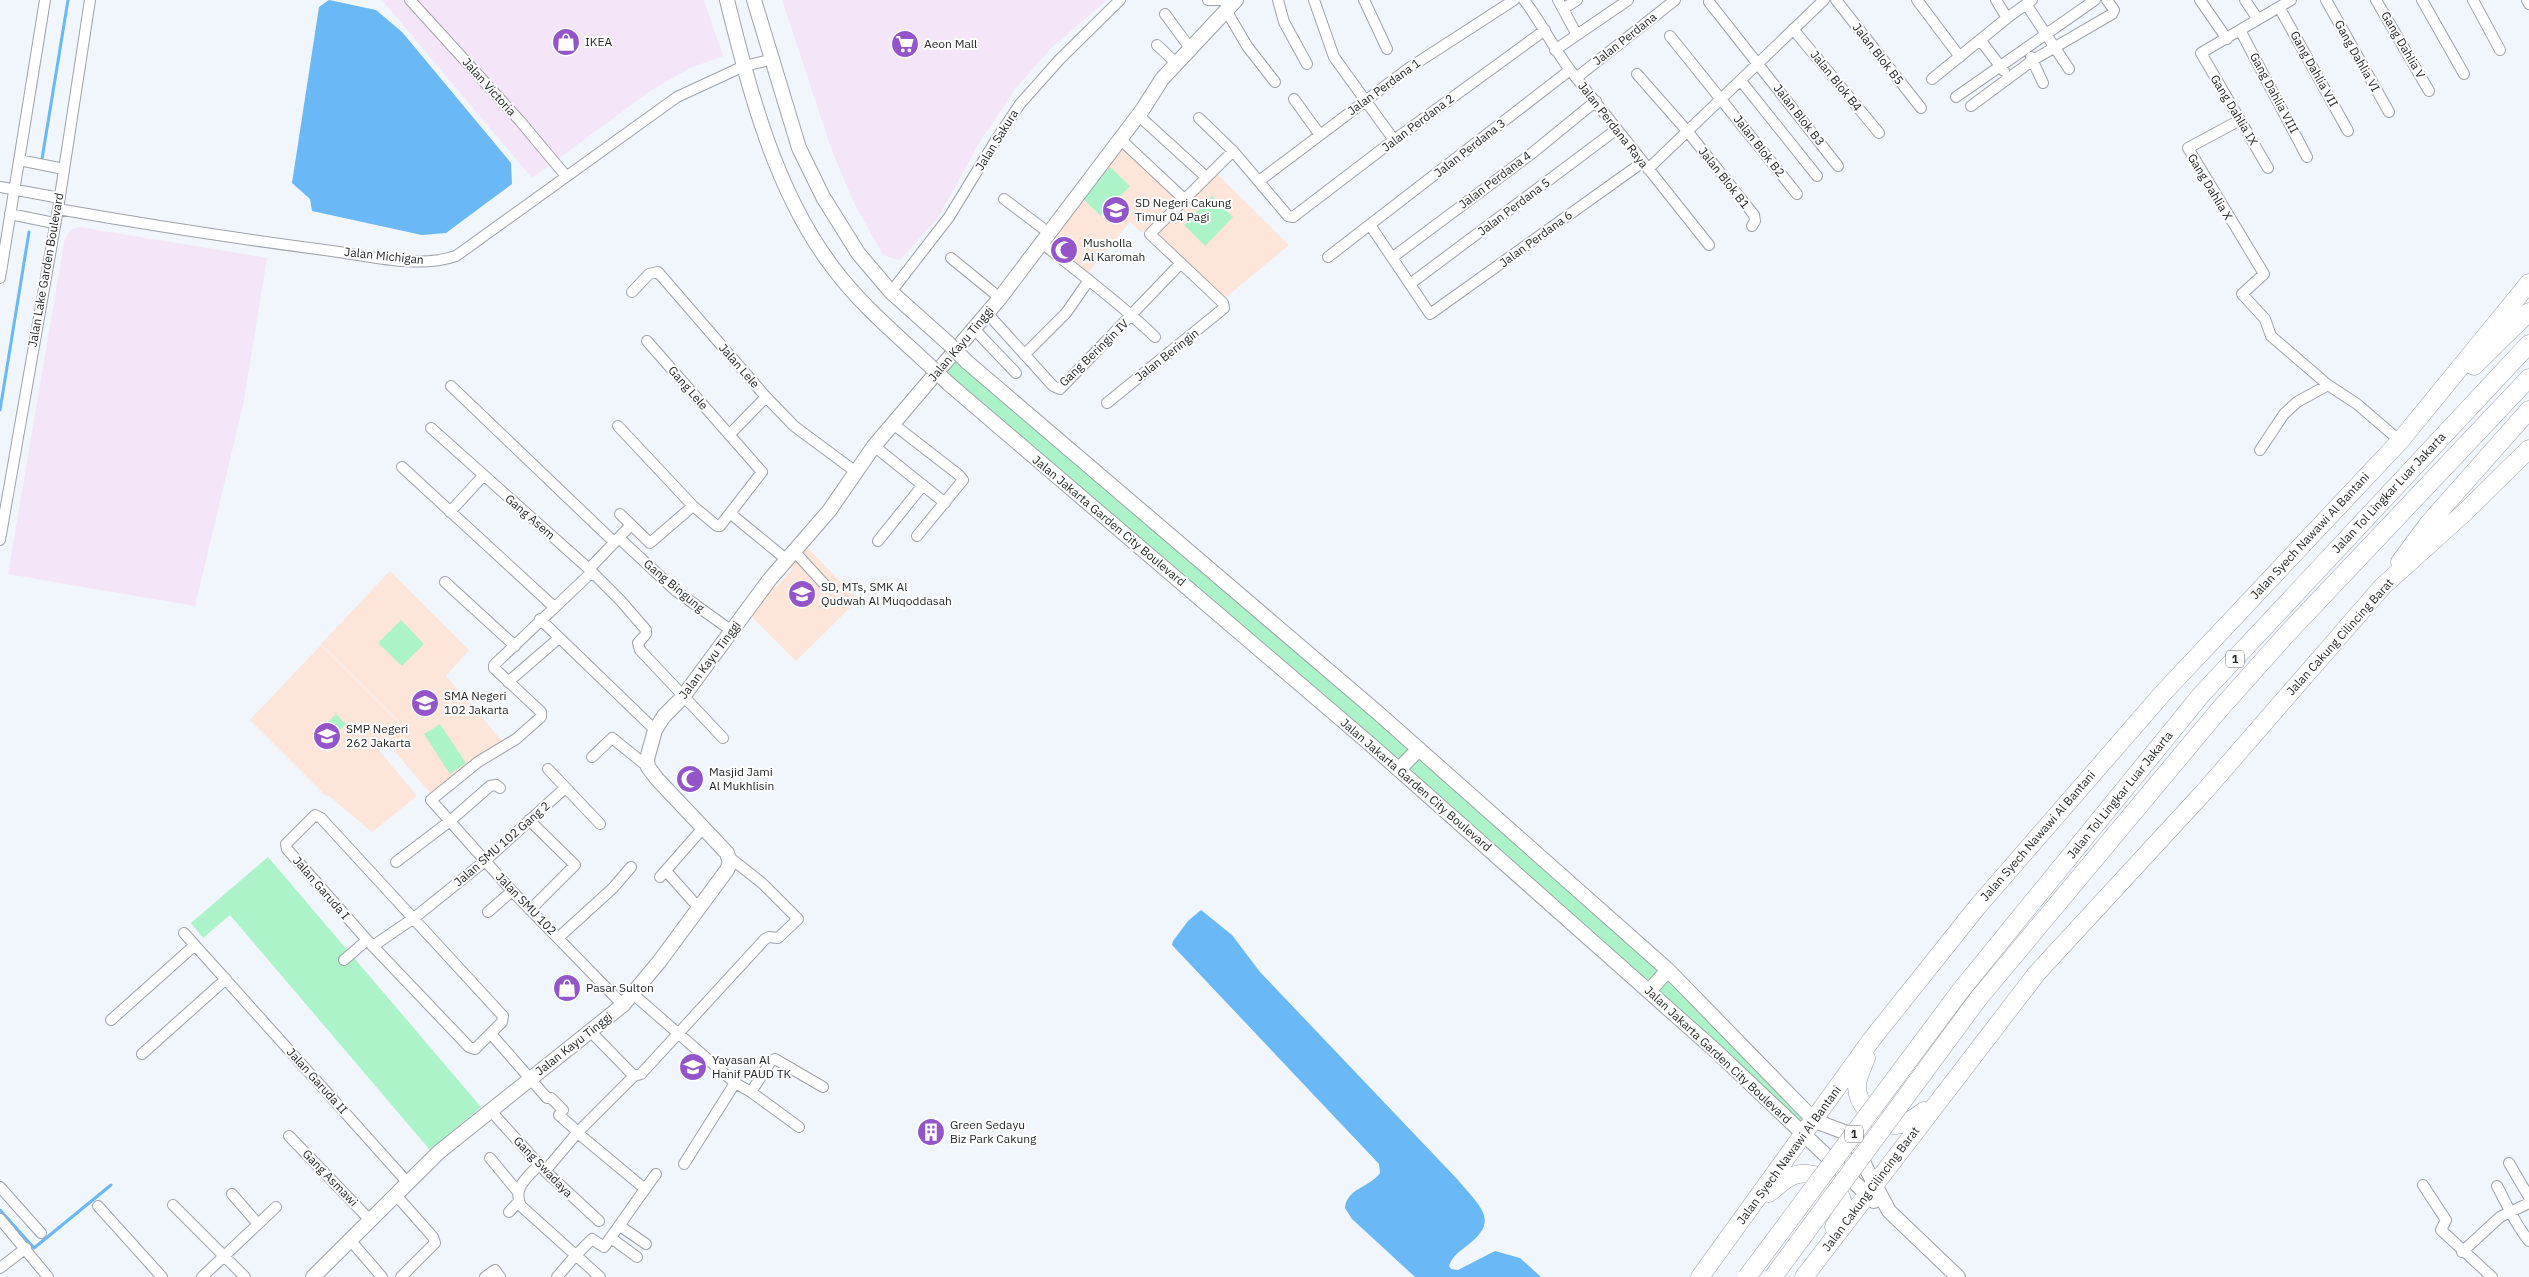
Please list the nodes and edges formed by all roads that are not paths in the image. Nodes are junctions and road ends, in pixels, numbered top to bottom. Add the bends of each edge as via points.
1 (45, 0) edge
2 (90, 0) edge
3 (410, 0) edge
4 (727, 0) edge
5 (754, 0) edge
6 (1120, 0) edge
7 (1208, 0) edge
8 (1236, 0) edge
9 (1278, 0) edge
10 (1314, 0) edge
11 (1364, 0) edge
12 (1514, 0) edge
13 (1524, 0) edge
14 (1577, 0) edge
15 (1675, 0) edge
16 (1824, 0) edge
17 (1836, 0) edge
18 (1917, 0) edge
19 (1996, 0) edge
20 (2095, 0) edge
21 (2107, 0) edge
22 (2200, 0) edge
23 (2245, 0) edge
24 (2292, 0) edge
25 (2326, 0) edge
26 (2376, 0) edge
27 (2422, 0) edge
28 (2473, 0) edge
29 (2527, 0) edge
30 (1625, 1) edge
31 (1709, 2) dead end
32 (2029, 2) edge
33 (1561, 4) edge
34 (2529, 4) edge
35 (1224, 5) edge
36 (2279, 7) junction
37 (1165, 14) dead end
38 (2007, 18) junction
39 (2257, 18) junction
40 (1793, 29) junction
41 (1545, 30) junction
42 (2240, 30) junction
43 (1576, 33) junction
44 (2045, 34) junction
45 (1670, 36) dead end
46 (2227, 39) junction
47 (1981, 41) junction
48 (1157, 45) dead end
49 (1190, 48) junction
50 (2025, 48) junction
51 (1387, 49) dead end
52 (2055, 49) junction
53 (1555, 50) junction
54 (2500, 50) dead end
55 (1960, 57) junction
56 (774, 59) junction
57 (2033, 60) junction
58 (1176, 63) junction
59 (1759, 63) junction
60 (1307, 64) dead end
61 (744, 66) junction
62 (2000, 66) junction
63 (2069, 69) dead end
64 (1573, 74) junction
65 (1637, 74) dead end
66 (2464, 74) dead end
67 (2009, 78) junction
68 (1932, 79) dead end
69 (1741, 81) junction
70 (1275, 82) dead end
71 (2043, 83) dead end
72 (2429, 91) dead end
73 (1956, 97) dead end
74 (1722, 98) junction
75 (1294, 99) dead end
76 (1364, 101) junction
77 (1596, 101) junction
78 (1971, 106) dead end
79 (1921, 108) dead end
80 (2389, 112) dead end
81 (1138, 115) junction
82 (1200, 118) dead end
83 (2240, 120) junction
84 (1617, 129) junction
85 (2348, 131) dead end
86 (1688, 132) junction
87 (1879, 133) dead end
88 (1320, 135) junction
89 (1119, 138) junction
90 (1394, 140) junction
91 (1233, 150) junction
92 (2307, 157) dead end
93 (19, 160) junction
94 (1645, 165) junction
95 (1838, 166) dead end
96 (2268, 168) dead end
97 (64, 169) junction
98 (566, 176) junction
99 (1817, 176) dead end
100 (1206, 177) junction
101 (1259, 181) junction
102 (0, 187) edge
103 (14, 189) junction
104 (1797, 194) dead end
105 (1004, 199) dead end
106 (1184, 199) junction
107 (59, 204) junction
108 (10, 214) junction
109 (54, 223) junction
110 (1370, 225) junction
111 (1752, 226) dead end
112 (1045, 238) junction
113 (1709, 245) dead end
114 (1328, 257) dead end
115 (1393, 257) junction
116 (951, 258) dead end
117 (1181, 263) junction
118 (0, 278) edge
119 (1089, 280) junction
120 (2529, 283) edge
121 (1410, 284) junction
122 (632, 292) dead end
123 (891, 292) junction
124 (1000, 298) junction
125 (2529, 312) edge
126 (987, 313) junction
127 (1133, 316) junction
128 (974, 329) junction
129 (1155, 337) dead end
130 (647, 341) dead end
131 (2529, 344) edge
132 (1025, 354) junction
133 (1016, 373) dead end
134 (2529, 378) edge
135 (2328, 385) junction
136 (451, 386) dead end
137 (766, 397) junction
138 (1107, 402) dead end
139 (2529, 410) edge
140 (893, 424) junction
141 (618, 426) dead end
142 (2413, 426) junction
143 (431, 428) dead end
144 (729, 436) junction
145 (2400, 441) junction
146 (874, 446) junction
147 (2529, 449) edge
148 (2260, 450) dead end
149 (402, 467) dead end
150 (856, 472) junction
151 (483, 476) junction
152 (923, 485) junction
153 (945, 503) junction
154 (693, 506) junction
155 (450, 512) junction
156 (620, 514) dead end
157 (731, 514) junction
158 (631, 525) junction
159 (917, 536) dead end
160 (0, 540) edge
161 (616, 540) junction
162 (878, 541) dead end
163 (791, 556) junction
164 (590, 570) junction
165 (445, 582) dead end
166 (826, 586) dead end
167 (2383, 586) junction
168 (553, 606) junction
169 (540, 619) junction
170 (732, 632) junction
171 (559, 638) junction
172 (515, 646) junction
173 (508, 682) junction
174 (682, 698) junction
175 (655, 730) junction
176 (723, 738) dead end
177 (1419, 749) junction
178 (592, 757) dead end
179 (648, 767) junction
180 (548, 769) dead end
181 (1399, 769) junction
182 (500, 788) dead end
183 (565, 788) junction
184 (529, 820) junction
185 (450, 821) junction
186 (600, 824) dead end
187 (703, 828) junction
188 (729, 857) junction
189 (485, 861) junction
190 (396, 862) dead end
191 (631, 867) dead end
192 (512, 891) junction
193 (698, 907) junction
194 (530, 910) junction
195 (488, 912) dead end
196 (414, 918) junction
197 (184, 933) dead end
198 (558, 938) junction
199 (370, 943) junction
200 (195, 945) junction
201 (344, 960) dead end
202 (1668, 970) junction
203 (226, 979) junction
204 (1649, 991) junction
205 (633, 994) junction
206 (623, 1006) junction
207 (111, 1020) dead end
208 (592, 1032) junction
209 (677, 1033) junction
210 (491, 1034) junction
211 (1872, 1039) junction
212 (142, 1054) dead end
213 (634, 1076) junction
214 (530, 1078) junction
215 (735, 1083) junction
216 (823, 1087) dead end
217 (751, 1092) junction
218 (1939, 1101) junction
219 (490, 1110) junction
220 (799, 1127) dead end
221 (1809, 1128) junction
222 (578, 1133) junction
223 (289, 1136) dead end
224 (490, 1158) dead end
225 (684, 1164) dead end
226 (2508, 1164) dead end
227 (542, 1168) junction
228 (656, 1174) dead end
229 (408, 1183) junction
230 (2423, 1185) dead end
231 (2496, 1186) dead end
232 (0, 1187) edge
233 (645, 1189) junction
234 (1871, 1190) junction
235 (232, 1194) dead end
236 (395, 1194) junction
237 (518, 1197) junction
238 (2529, 1197) edge
239 (2529, 1203) edge
240 (173, 1205) dead end
241 (98, 1206) dead end
242 (276, 1207) dead end
243 (1749, 1210) junction
244 (2511, 1210) junction
245 (508, 1212) dead end
246 (370, 1220) junction
247 (1, 1222) edge
248 (599, 1222) dead end
249 (258, 1224) junction
250 (620, 1226) junction
251 (41, 1232) dead end
252 (611, 1238) junction
253 (350, 1240) junction
254 (2529, 1241) edge
255 (646, 1244) dead end
256 (26, 1248) junction
257 (2462, 1252) junction
258 (223, 1256) junction
259 (575, 1256) junction
260 (637, 1257) dead end
261 (1818, 1259) junction
262 (0, 1268) edge
263 (48, 1277) edge
264 (162, 1277) edge
265 (202, 1277) edge
266 (245, 1277) edge
267 (312, 1277) edge
268 (382, 1277) edge
269 (401, 1277) edge
270 (485, 1277) edge
271 (500, 1277) edge
272 (557, 1277) edge
273 (600, 1277) edge
274 (1700, 1277) edge
275 (1747, 1277) edge
276 (1773, 1277) edge
277 (1804, 1277) edge
278 (1958, 1277) edge
279 (2492, 1277) edge

1 - 93 street
2 - 97 street, Jalan Lake Garden Boulevard
3 - 98 street, Jalan Victoria
4 - 61 street, Jalan Jakarta Garden City Boulevard
5 - 56 street, Jalan Jakarta Garden City Boulevard
6 - 123 street, Jalan Sakura via 1020,104 950,217
7 - 35 street
8 - 35 street, Jalan Kayu Tinggi
9 - 60 street via 1284,22
10 - 76 street via 1334,57
11 - 51 street
12 - 76 street, Jalan Perdana 1
13 - 41 street, Jalan Perdana Raya
14 - 33 street
15 - 64 street, Jalan Perdana
16 - 40 street, Jalan Perdana 6
17 - 79 street, Jalan Blok B5
18 - 55 street
19 - 38 street
20 - 44 street
21 - 52 street via 2114,10 2112,14
22 - 46 street
23 - 39 street
24 - 36 street
25 - 80 street, Gang Dahlia VI
26 - 72 street, Gang Dahlia V
27 - 66 street
28 - 54 street
29 - 34 street
30 - 43 street
31 - 59 street, Jalan Blok B3
32 - 38 street
32 - 44 street
33 - 43 street
35 - 49 street, Jalan Kayu Tinggi
35 - 70 street via 1247,46
36 - 39 street
36 - 85 street, Gang Dahlia VII
37 - 49 street
38 - 47 street
39 - 42 street
40 - 59 street, Jalan Perdana 6
40 - 87 street, Jalan Blok B4
41 - 53 street, Jalan Perdana Raya
41 - 90 street, Jalan Perdana 2
42 - 46 street
42 - 92 street, Gang Dahlia VIII
43 - 53 street
44 - 50 street
44 - 52 street
45 - 74 street, Jalan Blok B2
46 - 83 street, Gang Dahlia IX via 2201,52
47 - 55 street
47 - 62 street
48 - 58 street
49 - 58 street, Jalan Kayu Tinggi
50 - 57 street
50 - 62 street
52 - 57 street
52 - 63 street
53 - 64 street, Jalan Perdana Raya
55 - 68 street
56 - 61 street, Jalan Michigan
56 - 123 street, Jalan Jakarta Garden City Boulevard via 800,148 823,197 858,253
57 - 67 street
57 - 71 street
58 - 81 street, Jalan Kayu Tinggi
59 - 69 street, Jalan Perdana 6
59 - 95 street, Jalan Blok B3
61 - 98 street, Jalan Michigan via 677,97
61 - 181 street, Jalan Jakarta Garden City Boulevard, bridge via 795,210 834,269 876,316 949,384
62 - 67 street
62 - 73 street
64 - 77 street, Jalan Perdana Raya
64 - 110 street, Jalan Perdana 3
65 - 86 street, Jalan Blok B1
67 - 78 street
69 - 74 street, Jalan Perdana 6
69 - 99 street
74 - 86 street, Jalan Perdana 6
74 - 104 street, Jalan Blok B2
75 - 88 street
76 - 88 street, Jalan Perdana 1
76 - 90 street
77 - 84 street, Jalan Perdana Raya
77 - 115 street, Jalan Perdana 4
81 - 89 street, Jalan Kayu Tinggi
81 - 100 street
82 - 91 street
83 - 96 street, Gang Dahlia IX
83 - 135 street, Gang Dahlia X via 2188,148 2264,274 2242,294 2265,319 2271,336
84 - 94 street, Jalan Perdana Raya
84 - 121 street, Jalan Perdana 5
86 - 94 street, Jalan Perdana 6
86 - 111 street, Jalan Blok B1 via 1754,215
88 - 101 street, Jalan Perdana 1
89 - 106 street
89 - 112 street, Jalan Kayu Tinggi
90 - 101 street, Jalan Perdana 2 via 1293,217 1288,216
91 - 100 street
91 - 101 street
93 - 97 street
93 - 103 street
94 - 113 street, Jalan Perdana Raya
94 - 121 street, Jalan Perdana 6 via 1432,314 1428,313
97 - 107 street, Jalan Lake Garden Boulevard
98 - 107 street, Jalan Michigan via 456,256 413,262 279,244
100 - 106 street
102 - 103 street, Jalan Michigan
103 - 107 street, Jalan Michigan
103 - 108 street
105 - 112 street
106 - 117 street via 1150,234
107 - 109 street, Jalan Lake Garden Boulevard
108 - 109 street
108 - 118 street
109 - 160 street, Jalan Lake Garden Boulevard
110 - 114 street, Jalan Perdana 3
110 - 115 street
112 - 119 street
112 - 124 street, Jalan Kayu Tinggi
115 - 121 street
116 - 124 street
117 - 127 street, Gang Beringin IV
117 - 138 street, Jalan Beringin via 1224,306 1222,311
119 - 127 street
119 - 132 street via 1066,313
120 - 142 highway
122 - 137 street, Jalan Lele via 652,271 658,272
123 - 177 street, Jalan Jakarta Garden City Boulevard, bridge via 968,362
124 - 126 street, Jalan Kayu Tinggi
125 - 142 highway
126 - 128 street, Jalan Kayu Tinggi
126 - 132 street, Gang Beringin IV
127 - 129 street
127 - 132 street, Gang Beringin IV via 1060,389 1053,386
128 - 133 street
128 - 140 street, Jalan Kayu Tinggi
130 - 144 street, Gang Lele
131 - 275 highway, Jalan Tol Lingkar Luar Jakarta / 1, bridge via 2201,695 1961,990
134 - 276 highway, Jalan Tol Lingkar Luar Jakarta / 1, bridge via 2226,702 1978,999
135 - 145 street via 2357,404
135 - 148 street via 2297,402 2284,414
136 - 161 street, Gang Bingung
137 - 144 street
137 - 150 street, Jalan Lele via 815,443
139 - 167 highway via 2429,523
140 - 146 street, Jalan Kayu Tinggi
140 - 153 street via 962,478 962,483
141 - 154 street
142 - 145 highway, Jalan Syech Nawawi Al Bantani
143 - 151 street, Gang Asem
144 - 157 street, Gang Lele via 762,472
145 - 211 highway, Jalan Syech Nawawi Al Bantani via 2157,700 1978,906
146 - 150 street, Jalan Kayu Tinggi
146 - 152 street
147 - 167 highway, Jalan Cakung Cilincing Barat
149 - 155 street
150 - 163 street, Jalan Kayu Tinggi via 829,511
151 - 155 street
151 - 164 street, Gang Asem
152 - 153 street
152 - 162 street
153 - 159 street
154 - 157 street via 718,526
154 - 158 street via 653,542 647,542
155 - 168 street
156 - 158 street
157 - 163 street
158 - 161 street
161 - 164 street
161 - 170 street, Gang Bingung via 676,591
163 - 166 street
163 - 170 street, Jalan Kayu Tinggi
164 - 168 street
164 - 174 street, Gang Asem via 645,627 646,634 638,643 640,650
165 - 172 street
167 - 218 highway, Jalan Cakung Cilincing Barat via 2204,792 2037,973
168 - 169 street
169 - 171 street
169 - 172 street
170 - 174 street, Jalan Kayu Tinggi
171 - 173 street
171 - 175 street
172 - 173 street via 494,665
173 - 185 street, Jalan SMU 102 via 541,712 541,717 516,739 478,762 431,800
174 - 175 street, Jalan Kayu Tinggi
174 - 176 street
175 - 179 street, Jalan Kayu Tinggi via 648,753
177 - 181 street
177 - 202 street, Jalan Jakarta Garden City Boulevard
178 - 179 street via 612,738
179 - 187 street
180 - 183 street
181 - 204 street, Jalan Jakarta Garden City Boulevard
182 - 185 street via 490,786
183 - 184 street, Jalan SMU 102 Gang 2
183 - 186 street
184 - 189 street, Jalan SMU 102 Gang 2
184 - 194 street via 575,865
185 - 189 street, Jalan SMU 102
185 - 190 street
187 - 188 street
187 - 193 street via 663,874
188 - 193 street, Jalan Kayu Tinggi via 727,870
188 - 209 street via 762,883 797,920 778,938 766,939
189 - 192 street, Jalan SMU 102
189 - 196 street, Jalan SMU 102 Gang 2
191 - 198 street
192 - 194 street, Jalan SMU 102
192 - 195 street
193 - 205 street, Jalan Kayu Tinggi
194 - 198 street, Jalan SMU 102
196 - 199 street, Jalan SMU 102 Gang 2
196 - 199 street, Jalan Garuda I via 321,818 315,816 286,846
196 - 210 street, Jalan Garuda I via 503,1016
197 - 200 street, Jalan Garuda II
198 - 206 street, Jalan SMU 102
199 - 201 street, Jalan SMU 102 Gang 2
199 - 210 street, Jalan Garuda I via 472,1049
200 - 203 street, Jalan Garuda II
200 - 207 street
202 - 204 street
202 - 221 street, Jalan Jakarta Garden City Boulevard
203 - 212 street
203 - 229 street, Jalan Garuda II
204 - 221 street, Jalan Jakarta Garden City Boulevard
205 - 206 street, Jalan Kayu Tinggi
205 - 209 street
206 - 208 street, Jalan Kayu Tinggi
208 - 213 street
208 - 214 street, Jalan Kayu Tinggi
209 - 213 street via 641,1074
209 - 215 street
210 - 214 street
211 - 218 highway via 1857,1083 1861,1104 1866,1109 1886,1124 1896,1125 1914,1118
211 - 221 highway, Jalan Syech Nawawi Al Bantani
213 - 222 street
214 - 219 street, Jalan Kayu Tinggi
214 - 222 street via 547,1098 563,1110 558,1115
215 - 217 street
215 - 225 street
216 - 217 street via 775,1059
217 - 220 street
218 - 234 highway, Jalan Cakung Cilincing Barat
219 - 227 street, Gang Swadaya
219 - 229 street, Jalan Kayu Tinggi
221 - 234 street, Jalan Jakarta Garden City Boulevard
221 - 234 street, Jalan Jakarta Garden City Boulevard via 1847,1133 1856,1142
221 - 243 highway, Jalan Syech Nawawi Al Bantani
222 - 227 street
222 - 233 street
223 - 246 street, Gang Asmawi
224 - 237 street
226 - 238 street
227 - 237 street via 527,1177
227 - 248 street, Gang Swadaya
228 - 233 street
229 - 236 street, Jalan Kayu Tinggi
230 - 257 street via 2446,1220 2441,1230
231 - 244 street
232 - 251 street
233 - 250 street
234 - 261 highway, Jalan Cakung Cilincing Barat
234 - 278 street, Jalan Jakarta Garden City Boulevard
235 - 249 street
236 - 246 street, Jalan Kayu Tinggi
236 - 269 street via 433,1237 435,1244
237 - 245 street
237 - 259 street via 524,1209
239 - 244 street
240 - 258 street
241 - 264 street
242 - 249 street
243 - 261 highway via 1795,1175 1814,1175 1824,1179 1841,1198 1843,1207
243 - 274 highway, Jalan Syech Nawawi Al Bantani
244 - 254 street via 2512,1218
244 - 257 street
246 - 253 street, Jalan Kayu Tinggi
247 - 256 street
249 - 258 street
250 - 252 street
250 - 255 street
252 - 259 street via 604,1247 589,1236
252 - 260 street
253 - 267 street, Jalan Kayu Tinggi
253 - 268 street
256 - 262 street
256 - 263 street
257 - 279 street
258 - 265 street
258 - 266 street
259 - 272 street
259 - 273 street
261 - 277 highway, Jalan Cakung Cilincing Barat
270 - 271 street via 495,1270

